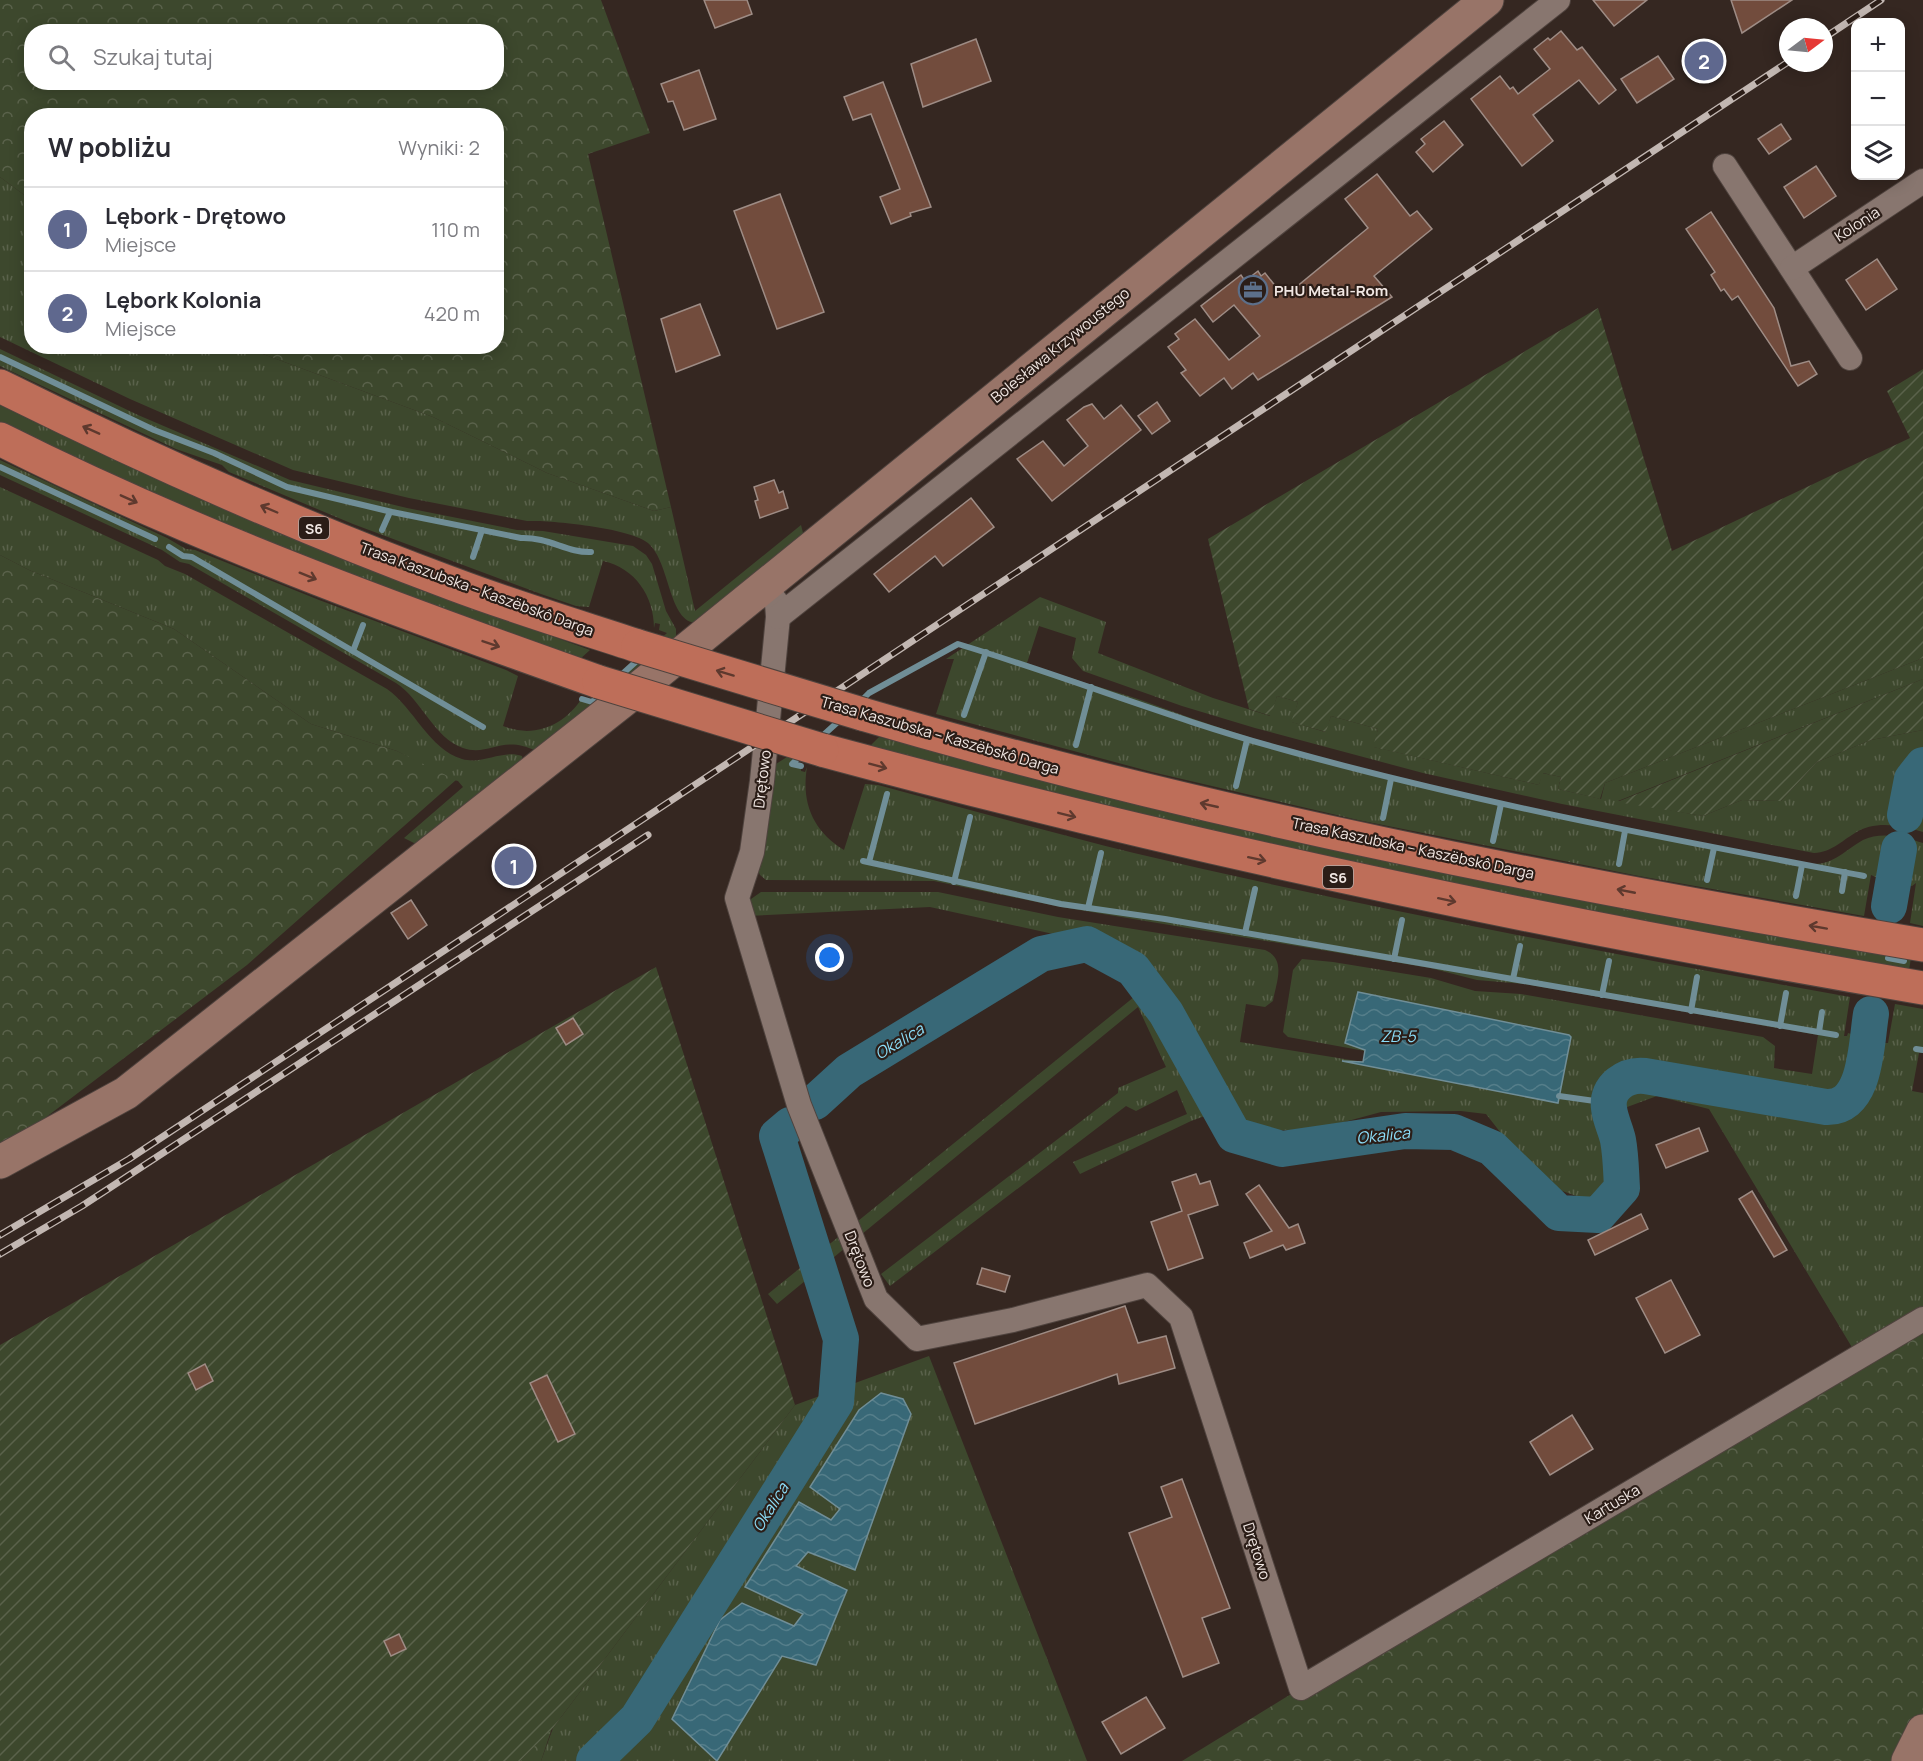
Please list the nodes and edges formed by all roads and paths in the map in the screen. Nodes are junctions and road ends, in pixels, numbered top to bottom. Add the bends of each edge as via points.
1 (1487, 0) edge
2 (1558, 0) edge
3 (1725, 166) dead end
4 (1923, 181) edge
5 (1210, 224) junction
6 (1235, 255) junction
7 (1792, 268) junction
8 (1850, 358) dead end
9 (0, 386) edge
10 (0, 439) edge
11 (764, 586) junction
12 (778, 617) junction
13 (1897, 941) edge
14 (1923, 988) edge
15 (0, 1162) edge
16 (1923, 1319) edge
17 (1301, 1688) joint
18 (1923, 1731) edge
19 (1908, 1761) edge

1 - 5 main road, Bolesława Krzywoustego
2 - 6 street
3 - 7 street
4 - 7 street, Kolonia
5 - 6 street
5 - 11 main road, Bolesława Krzywoustego
6 - 12 street
7 - 8 street
13 -> 9 highway, Trasa Kaszubska – Kaszëbskô Darga / S6, bridge via 1348,836 1045,766 862,714 638,646 454,584 199,479
10 -> 14 highway, S6, bridge via 188,526 439,626 599,682 822,750 1033,806 1339,877 1491,909
11 - 12 street, Drętowo via 777,603
11 - 15 main road, Bolesława Krzywoustego via 126,1093
12 - 17 street, Drętowo via 752,852 737,898 800,1105 876,1299 917,1339 1013,1320 1147,1285 1181,1317
16 - 17 street, Kartuska
18 - 19 main road

